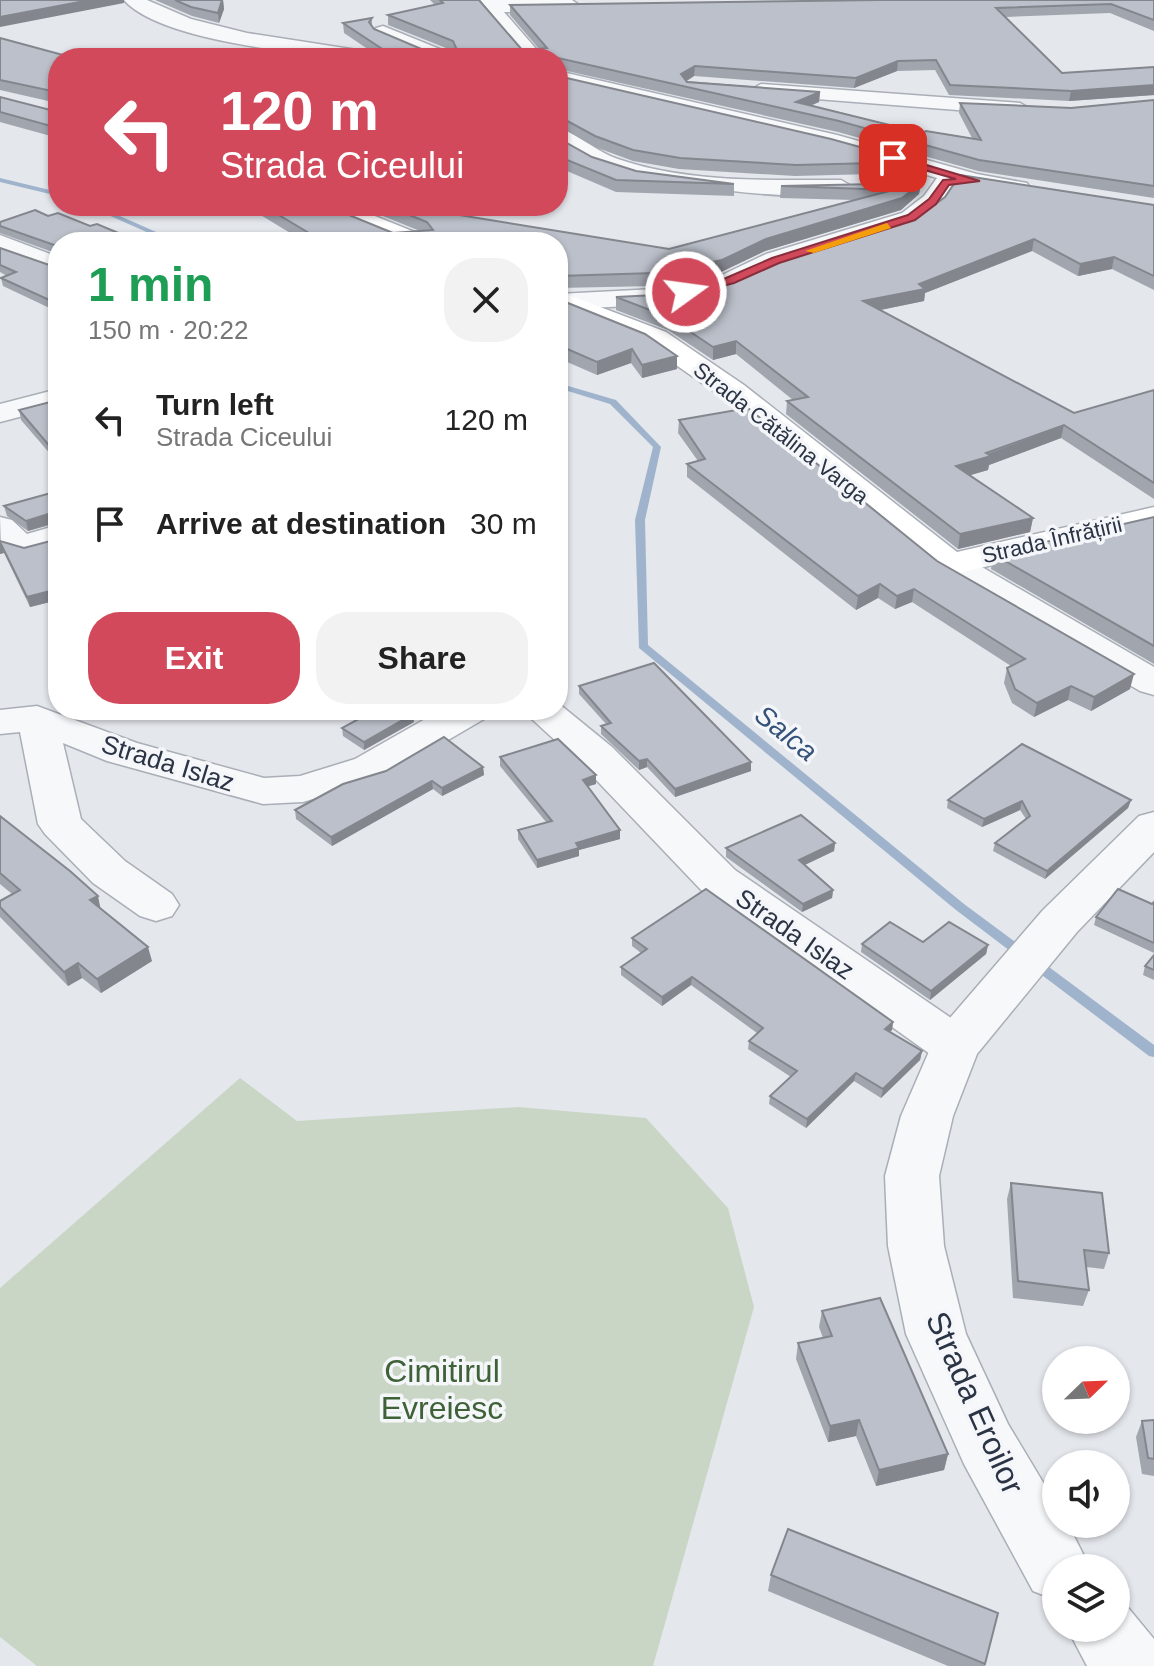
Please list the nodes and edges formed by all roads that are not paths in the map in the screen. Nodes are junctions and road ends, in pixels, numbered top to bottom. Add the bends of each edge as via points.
1 (133, 0) edge
2 (486, 3) edge
3 (584, 5) edge
4 (383, 32) edge
5 (314, 48) edge
6 (421, 48) edge
7 (525, 48) edge
8 (568, 77) edge
9 (568, 78) edge
10 (683, 84) edge
11 (742, 88) edge
12 (1043, 109) edge
13 (568, 146) edge
14 (975, 181) junction
15 (946, 182) junction
16 (903, 185) edge
17 (859, 187) edge
18 (1047, 192) edge
19 (353, 216) edge
20 (393, 232) edge
21 (0, 243) edge
22 (48, 262) edge
23 (568, 300) edge
24 (568, 303) edge
25 (48, 401) edge
26 (7, 411) edge
27 (1154, 517) edge
28 (0, 527) edge
29 (48, 538) edge
30 (950, 564) junction
31 (1154, 683) edge
32 (32, 713) edge
33 (48, 720) edge
34 (453, 720) edge
35 (554, 720) edge
36 (1154, 826) edge
37 (156, 905) dead end
38 (955, 1046) junction
39 (1049, 1554) edge
40 (1112, 1642) edge
41 (1131, 1666) edge

1 - 5 street via 149,11 220,31
2 - 3 street
2 - 7 street
4 - 6 street
8 - 10 street
9 - 14 street via 794,131
11 - 12 street
13 - 17 street via 634,170 733,185
14 - 15 street
14 - 18 street
15 - 16 street
15 - 23 street via 911,218 775,260 730,281 655,297
19 - 20 main road
21 - 22 street
24 - 30 main road, Strada Cătălina Varga via 656,338 733,391
25 - 26 street
27 - 30 main road, Strada Înfrățirii
28 - 29 street via 20,546
30 - 31 street
32 - 37 street, Strada Islaz via 60,824 109,872
33 - 34 street, Strada Islaz via 122,752 263,791 303,789 370,768
35 - 38 street, Strada Islaz via 597,756 719,881
36 - 38 street, Strada Eroilor via 1060,921
38 - 39 street, Strada Eroilor via 927,1116 912,1176 916,1246 936,1334 986,1444
40 - 41 street

